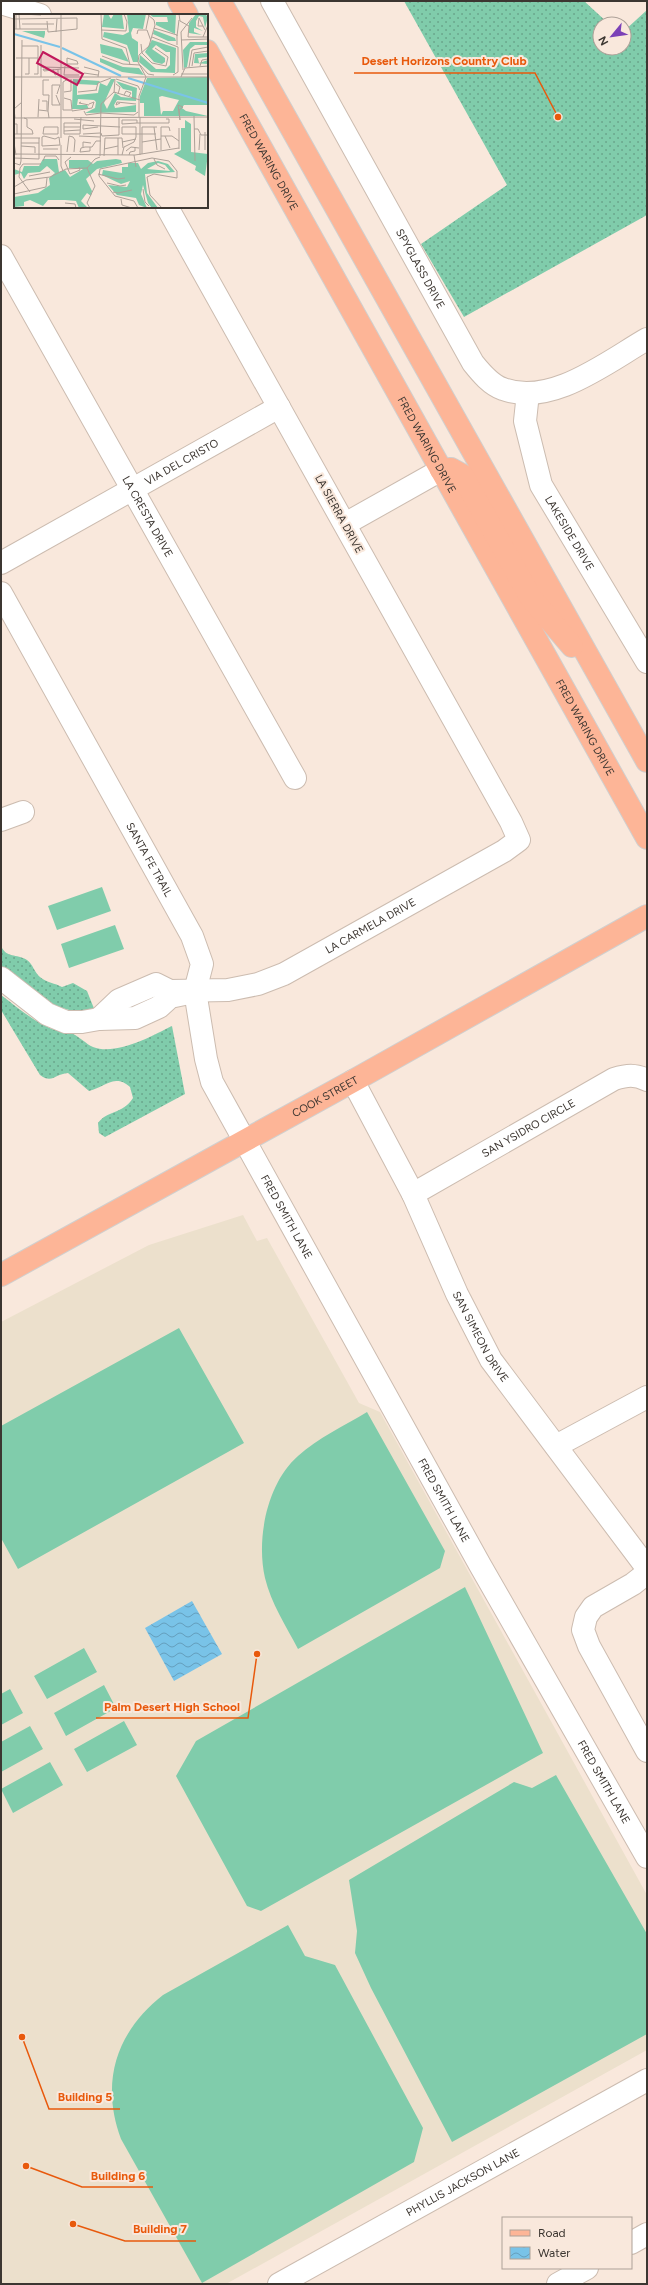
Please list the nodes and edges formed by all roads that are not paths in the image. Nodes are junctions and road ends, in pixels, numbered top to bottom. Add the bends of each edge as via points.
1 (179, 1) edge
2 (220, 1) edge
3 (272, 1) edge
4 (1, 3) edge
5 (37, 14) edge
6 (186, 14) edge
7 (208, 52) edge
8 (168, 208) edge
9 (1, 256) edge
10 (647, 339) edge
11 (528, 393) junction
12 (279, 407) junction
13 (441, 470) junction
14 (132, 488) junction
15 (345, 524) junction
16 (1, 564) edge
17 (1, 593) edge
18 (647, 662) edge
19 (600, 678) junction
20 (647, 761) edge
21 (295, 778) dead end
22 (23, 812) dead end
23 (1, 820) edge
24 (511, 822) joint
25 (647, 838) edge
26 (647, 916) edge
27 (1, 978) edge
28 (195, 991) junction
29 (107, 1012) junction
30 (647, 1080) edge
31 (353, 1081) junction
32 (243, 1141) junction
33 (413, 1194) junction
34 (1, 1274) edge
35 (647, 1397) edge
36 (556, 1446) junction
37 (647, 1568) edge
38 (647, 1573) edge
39 (647, 1751) edge
40 (647, 1857) edge
41 (647, 2080) edge
42 (647, 2234) edge
43 (632, 2242) edge
44 (279, 2284) edge

1 - 6 main road
2 - 19 main road
3 - 11 street, SPYGLASS DRIVE via 473,363 492,382 504,389
4 - 5 street
7 - 13 main road, FRED WARING DRIVE
8 - 12 street, LA SIERRA DRIVE
9 - 14 street, LA CRESTA DRIVE
10 - 11 street, SPYGLASS DRIVE via 564,386 541,394
11 - 18 street, LAKESIDE DRIVE via 525,421 541,485
12 - 14 street, VIA DEL CRISTO
12 - 15 street, LA SIERRA DRIVE
13 - 15 street
13 - 19 main road via 451,469 462,474 531,598
13 - 25 main road, FRED WARING DRIVE
14 - 16 street, VIA DEL CRISTO
14 - 21 street, LA CRESTA DRIVE
15 - 24 street, LA SIERRA DRIVE
17 - 28 street, SANTA FE TRAIL via 192,936 202,964
19 - 20 main road
22 - 23 street
24 - 28 street, LA CARMELA DRIVE via 519,840 504,851 284,974 258,984 228,990
26 - 31 main road, COOK STREET
27 - 29 street, LA CARMELA DRIVE via 47,1014 66,1022 82,1022
28 - 29 street, LA CARMELA DRIVE via 170,997 158,1007 135,1018
28 - 29 street, LA CARMELA DRIVE via 170,991 156,984 119,1000
28 - 32 street, SANTA FE TRAIL via 212,1082
30 - 33 street, SAN YSIDRO CIRCLE via 638,1075 627,1075 614,1080
31 - 32 main road, COOK STREET
31 - 33 street, SAN SIMEON DRIVE
32 - 34 main road, COOK STREET
32 - 40 street, FRED SMITH LANE
33 - 36 street, SAN SIMEON DRIVE via 456,1294 491,1360
35 - 36 street
36 - 37 street, SAN SIMEON DRIVE
38 - 39 street via 593,1607 586,1617 583,1630 589,1646
41 - 44 street, PHYLLIS JACKSON LANE
42 - 43 street

